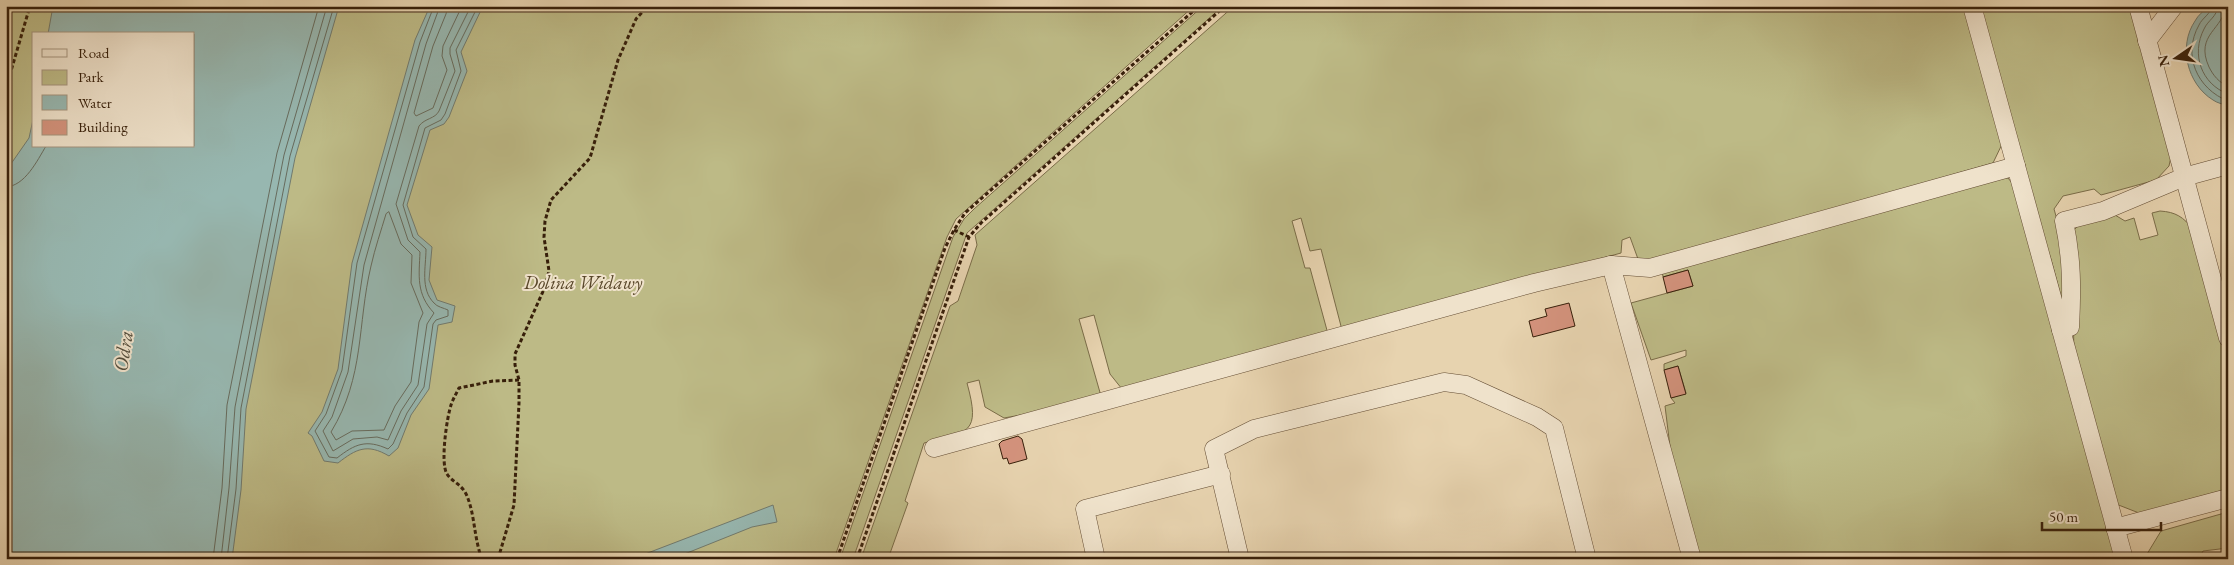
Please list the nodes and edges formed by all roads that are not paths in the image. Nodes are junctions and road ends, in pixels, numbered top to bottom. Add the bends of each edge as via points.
1 (1972, 6) edge
2 (2138, 6) edge
3 (2174, 6) edge
4 (2147, 41) junction
5 (2228, 165) edge
6 (2016, 166) junction
7 (2184, 177) junction
8 (1611, 265) junction
9 (2223, 303) edge
10 (2061, 330) junction
11 (2228, 338) edge
12 (934, 448) dead end
13 (1221, 474) junction
14 (2228, 498) edge
15 (2115, 528) junction
16 (1096, 559) edge
17 (1240, 559) edge
18 (1587, 559) edge
19 (1692, 559) edge
20 (2124, 559) edge

1 - 6 lane
2 - 4 lane
3 - 4 lane
4 - 7 lane
5 - 7 lane
6 - 8 lane via 1650,268
6 - 10 lane
7 - 9 lane
7 - 10 lane via 2103,211 2064,221 2071,253 2072,291 2070,327
8 - 12 lane via 1534,283
8 - 19 lane
9 - 11 lane
10 - 15 lane
13 - 16 lane via 1084,509
13 - 17 lane
13 - 18 lane via 1214,450 1254,430 1444,382 1466,385 1554,428
14 - 15 lane
15 - 20 lane

